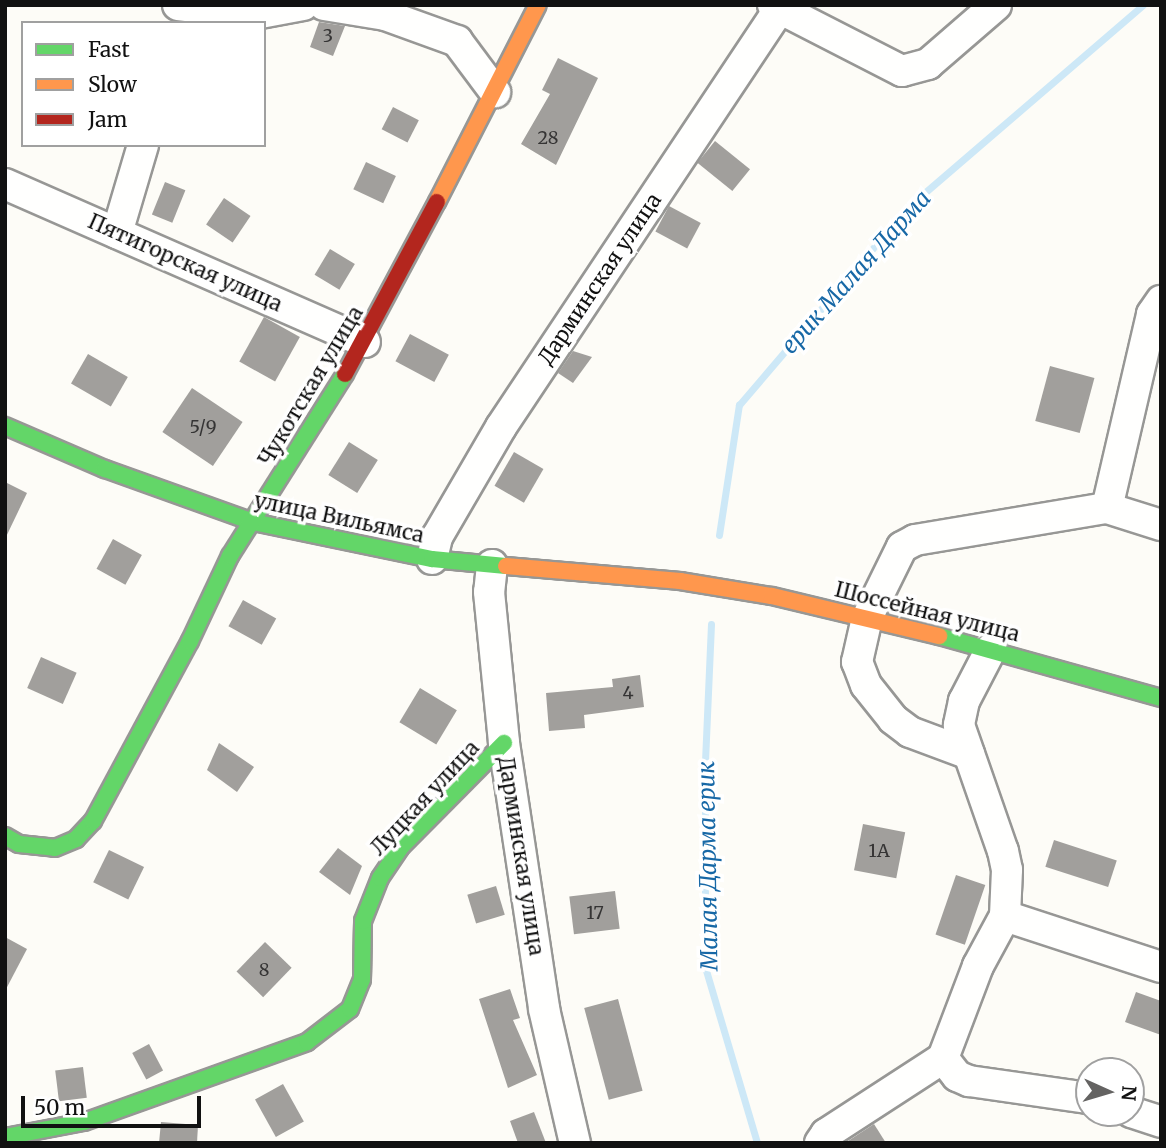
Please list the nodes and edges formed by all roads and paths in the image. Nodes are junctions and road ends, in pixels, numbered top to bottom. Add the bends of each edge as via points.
1 (303, 5) edge
2 (324, 5) edge
3 (538, 5) edge
4 (996, 5) edge
5 (778, 6) edge
6 (181, 12) edge
7 (495, 92) junction
8 (143, 147) edge
9 (5, 184) edge
10 (117, 233) junction
11 (1161, 301) edge
12 (365, 342) junction
13 (5, 426) edge
14 (1107, 508) junction
15 (253, 522) junction
16 (1161, 525) edge
17 (432, 559) junction
18 (492, 565) junction
19 (680, 580) joint
20 (867, 618) junction
21 (990, 649) junction
22 (1161, 698) edge
23 (504, 743) junction
24 (969, 754) junction
25 (12, 840) edge
26 (1005, 916) junction
27 (1161, 967) edge
28 (943, 1058) junction
29 (1075, 1096) edge
30 (5, 1137) edge
31 (575, 1143) edge
32 (820, 1143) edge

1 - 6 street via 255,14
2 - 7 street via 384,15 457,41
3 - 7 street, Чукотская улица
4 - 5 street via 928,64 902,71
5 - 17 street, Дарминская улица via 501,427 437,537
7 - 12 street, Чукотская улица
8 - 10 street
9 - 10 street, Пятигорская улица
10 - 12 street, Пятигорская улица
11 - 14 street via 1152,314
12 - 15 street, Чукотская улица
13 - 15 street, улица Вильямса via 105,469
14 - 16 street
14 - 20 street via 915,540 892,560
15 - 17 street, улица Вильямса
15 - 25 street, Чукотская улица via 230,555 93,821 75,839 55,848
17 - 18 street, улица Вильямса
18 - 19 street, улица Вильямса
18 - 23 street, Дарминская улица via 489,592
19 - 20 street, Шоссейная улица
20 - 21 street, Шоссейная улица
20 - 24 street via 857,662 880,707 910,732
21 - 22 street, Шоссейная улица
21 - 24 street via 960,713
23 - 30 street, Луцкая улица via 400,848 380,878 363,921 362,980 350,1009 307,1042 84,1122
23 - 31 street, Дарминская улица via 544,1009
24 - 26 street via 1003,851
26 - 27 street
26 - 28 street via 978,966
28 - 29 street via 957,1076 969,1080
28 - 32 street via 825,1133

